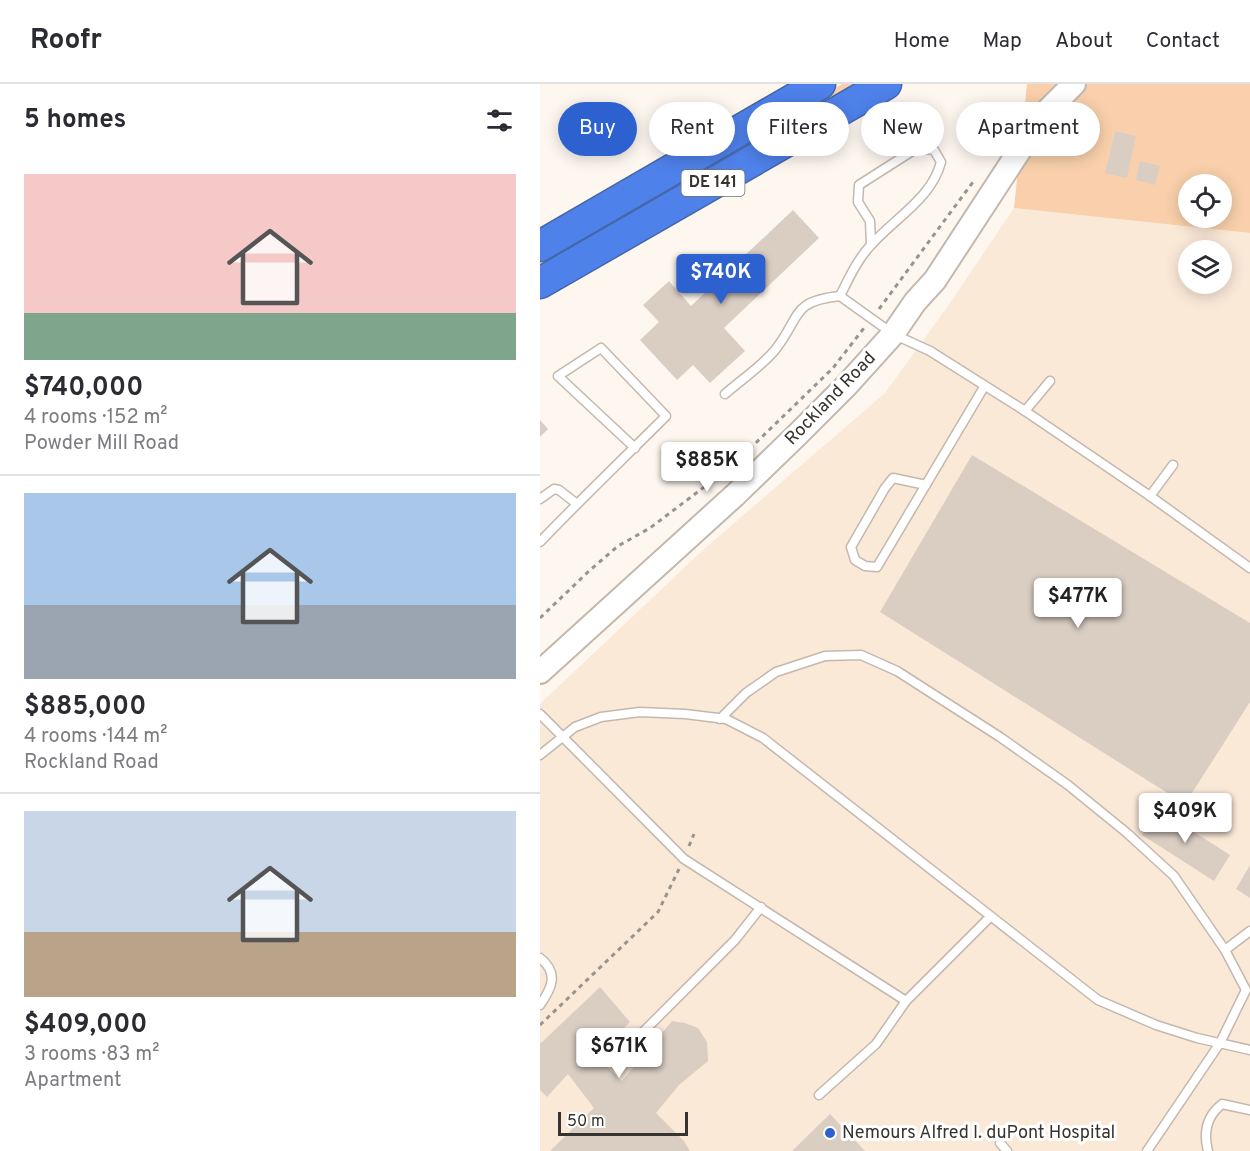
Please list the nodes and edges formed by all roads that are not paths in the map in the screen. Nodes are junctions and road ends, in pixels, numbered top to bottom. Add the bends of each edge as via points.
1 (820, 84) edge
2 (886, 84) edge
3 (1074, 84) edge
4 (871, 244) junction
5 (540, 246) edge
6 (540, 283) edge
7 (840, 296) junction
8 (893, 333) junction
9 (1050, 381) dead end
10 (984, 387) junction
11 (725, 394) dead end
12 (1025, 411) junction
13 (635, 448) junction
14 (1173, 465) dead end
15 (926, 485) junction
16 (1150, 496) junction
17 (540, 499) edge
18 (577, 504) junction
19 (540, 542) edge
20 (1250, 568) edge
21 (540, 672) edge
22 (540, 714) edge
23 (720, 718) junction
24 (562, 736) junction
25 (540, 755) edge
26 (761, 907) junction
27 (990, 917) junction
28 (1250, 931) edge
29 (1225, 950) junction
30 (540, 958) edge
31 (1248, 988) edge
32 (906, 1001) junction
33 (540, 1005) edge
34 (1220, 1043) junction
35 (627, 1048) dead end
36 (1250, 1050) edge
37 (819, 1095) dead end
38 (1250, 1110) edge
39 (1000, 1143) dead end
40 (1007, 1151) edge
41 (1147, 1151) edge
42 (1208, 1151) edge

1 - 5 highway, DE 141
2 - 6 highway, DE 141
3 - 8 street, Rockland Road via 1042,116 935,280
4 - 4 lane via 937,177 941,162 934,150 917,148 859,185 858,202 870,221
4 - 7 lane
7 - 8 lane
7 - 11 lane via 822,298 803,307 775,350
8 - 10 lane via 930,351
8 - 21 street, Rockland Road via 846,386 735,495
9 - 12 lane
10 - 12 lane
10 - 15 lane
12 - 16 lane
13 - 13 lane via 666,416 601,348 558,376
13 - 18 lane
14 - 16 lane
15 - 15 lane via 893,478 851,547 855,560 877,567
16 - 20 lane
17 - 18 lane via 554,489
18 - 19 lane
22 - 24 lane
23 - 24 lane via 640,712 601,717
23 - 27 lane via 763,738
23 - 29 lane via 776,672 825,656 861,655 888,667 1000,737 1127,833 1174,876
24 - 25 lane
24 - 26 lane via 684,859
26 - 32 lane
26 - 35 lane via 735,940
27 - 32 lane
27 - 34 lane via 1098,1000 1156,1025
28 - 29 lane
29 - 31 lane
30 - 33 lane via 549,966 553,980
31 - 34 lane
32 - 37 lane via 876,1044
34 - 36 lane
34 - 41 lane
38 - 42 lane via 1222,1104 1212,1112 1207,1124
39 - 40 lane

